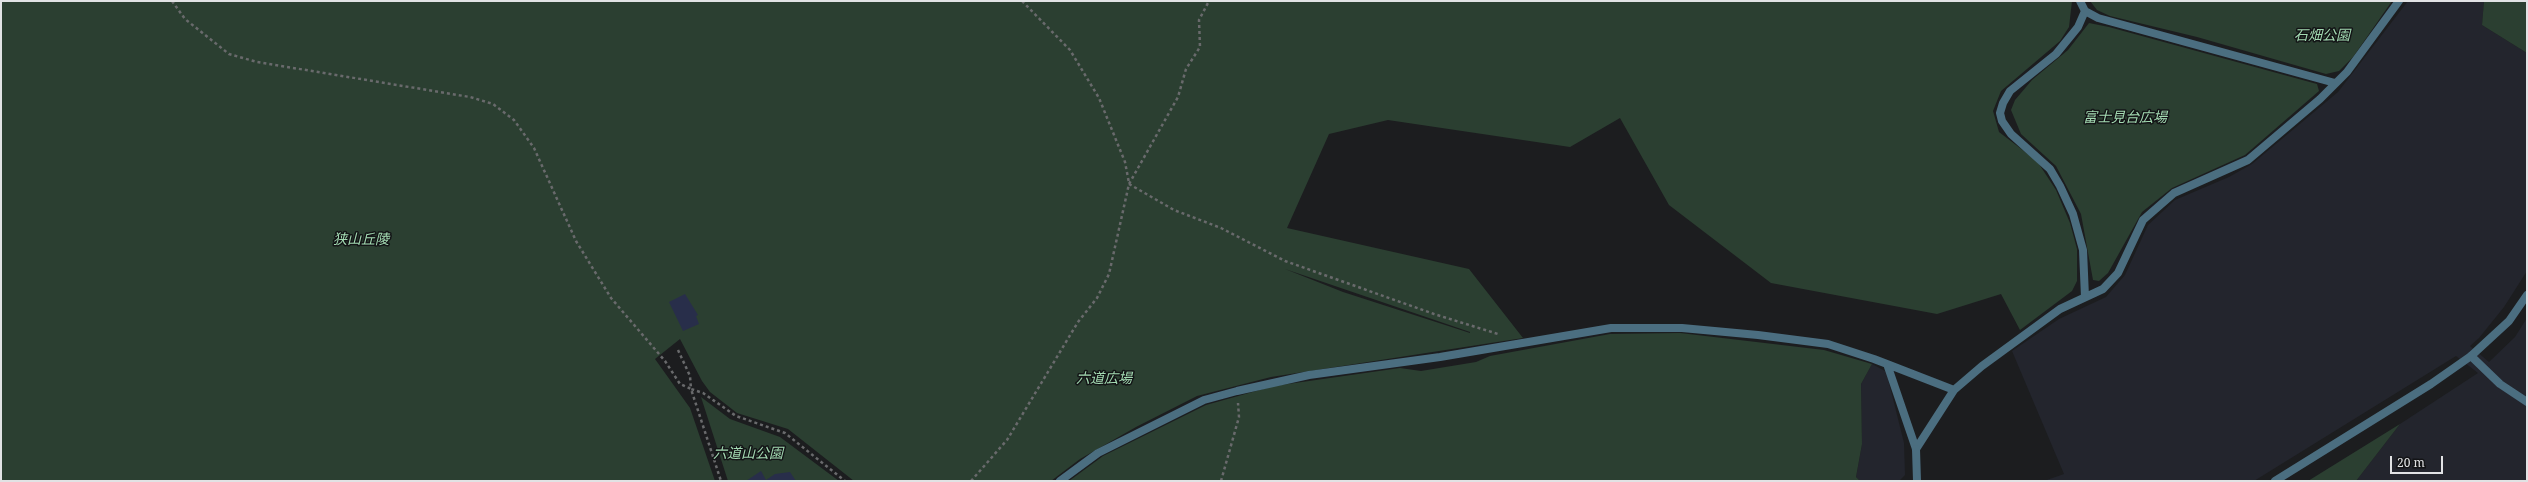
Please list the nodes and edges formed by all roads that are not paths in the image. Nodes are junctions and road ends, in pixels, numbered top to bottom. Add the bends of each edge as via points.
1 (2080, 1) edge
2 (2399, 1) edge
3 (2085, 11) junction
4 (2335, 83) junction
5 (2527, 295) edge
6 (2086, 296) junction
7 (2471, 356) junction
8 (1887, 364) junction
9 (1954, 390) junction
10 (2527, 402) edge
11 (1916, 449) junction
12 (1060, 481) edge
13 (1917, 481) edge
14 (2274, 481) edge

1 - 3 street
2 - 4 street via 2372,41
3 - 4 street via 2098,18
3 - 6 street via 2078,27 2056,54 2010,92 2000,113 2011,134 2050,169 2060,186 2073,214 2083,250
4 - 6 street via 2320,99 2248,160 2174,193 2143,220 2118,273 2103,289
5 - 7 street via 2509,321
6 - 9 street via 2060,309 1982,366
7 - 10 street via 2500,384
7 - 14 street via 2431,384
8 - 9 street
8 - 11 street
8 - 12 street via 1828,344 1682,328 1611,328 1440,357 1309,375 1204,400 1098,453
9 - 11 street
11 - 13 street

